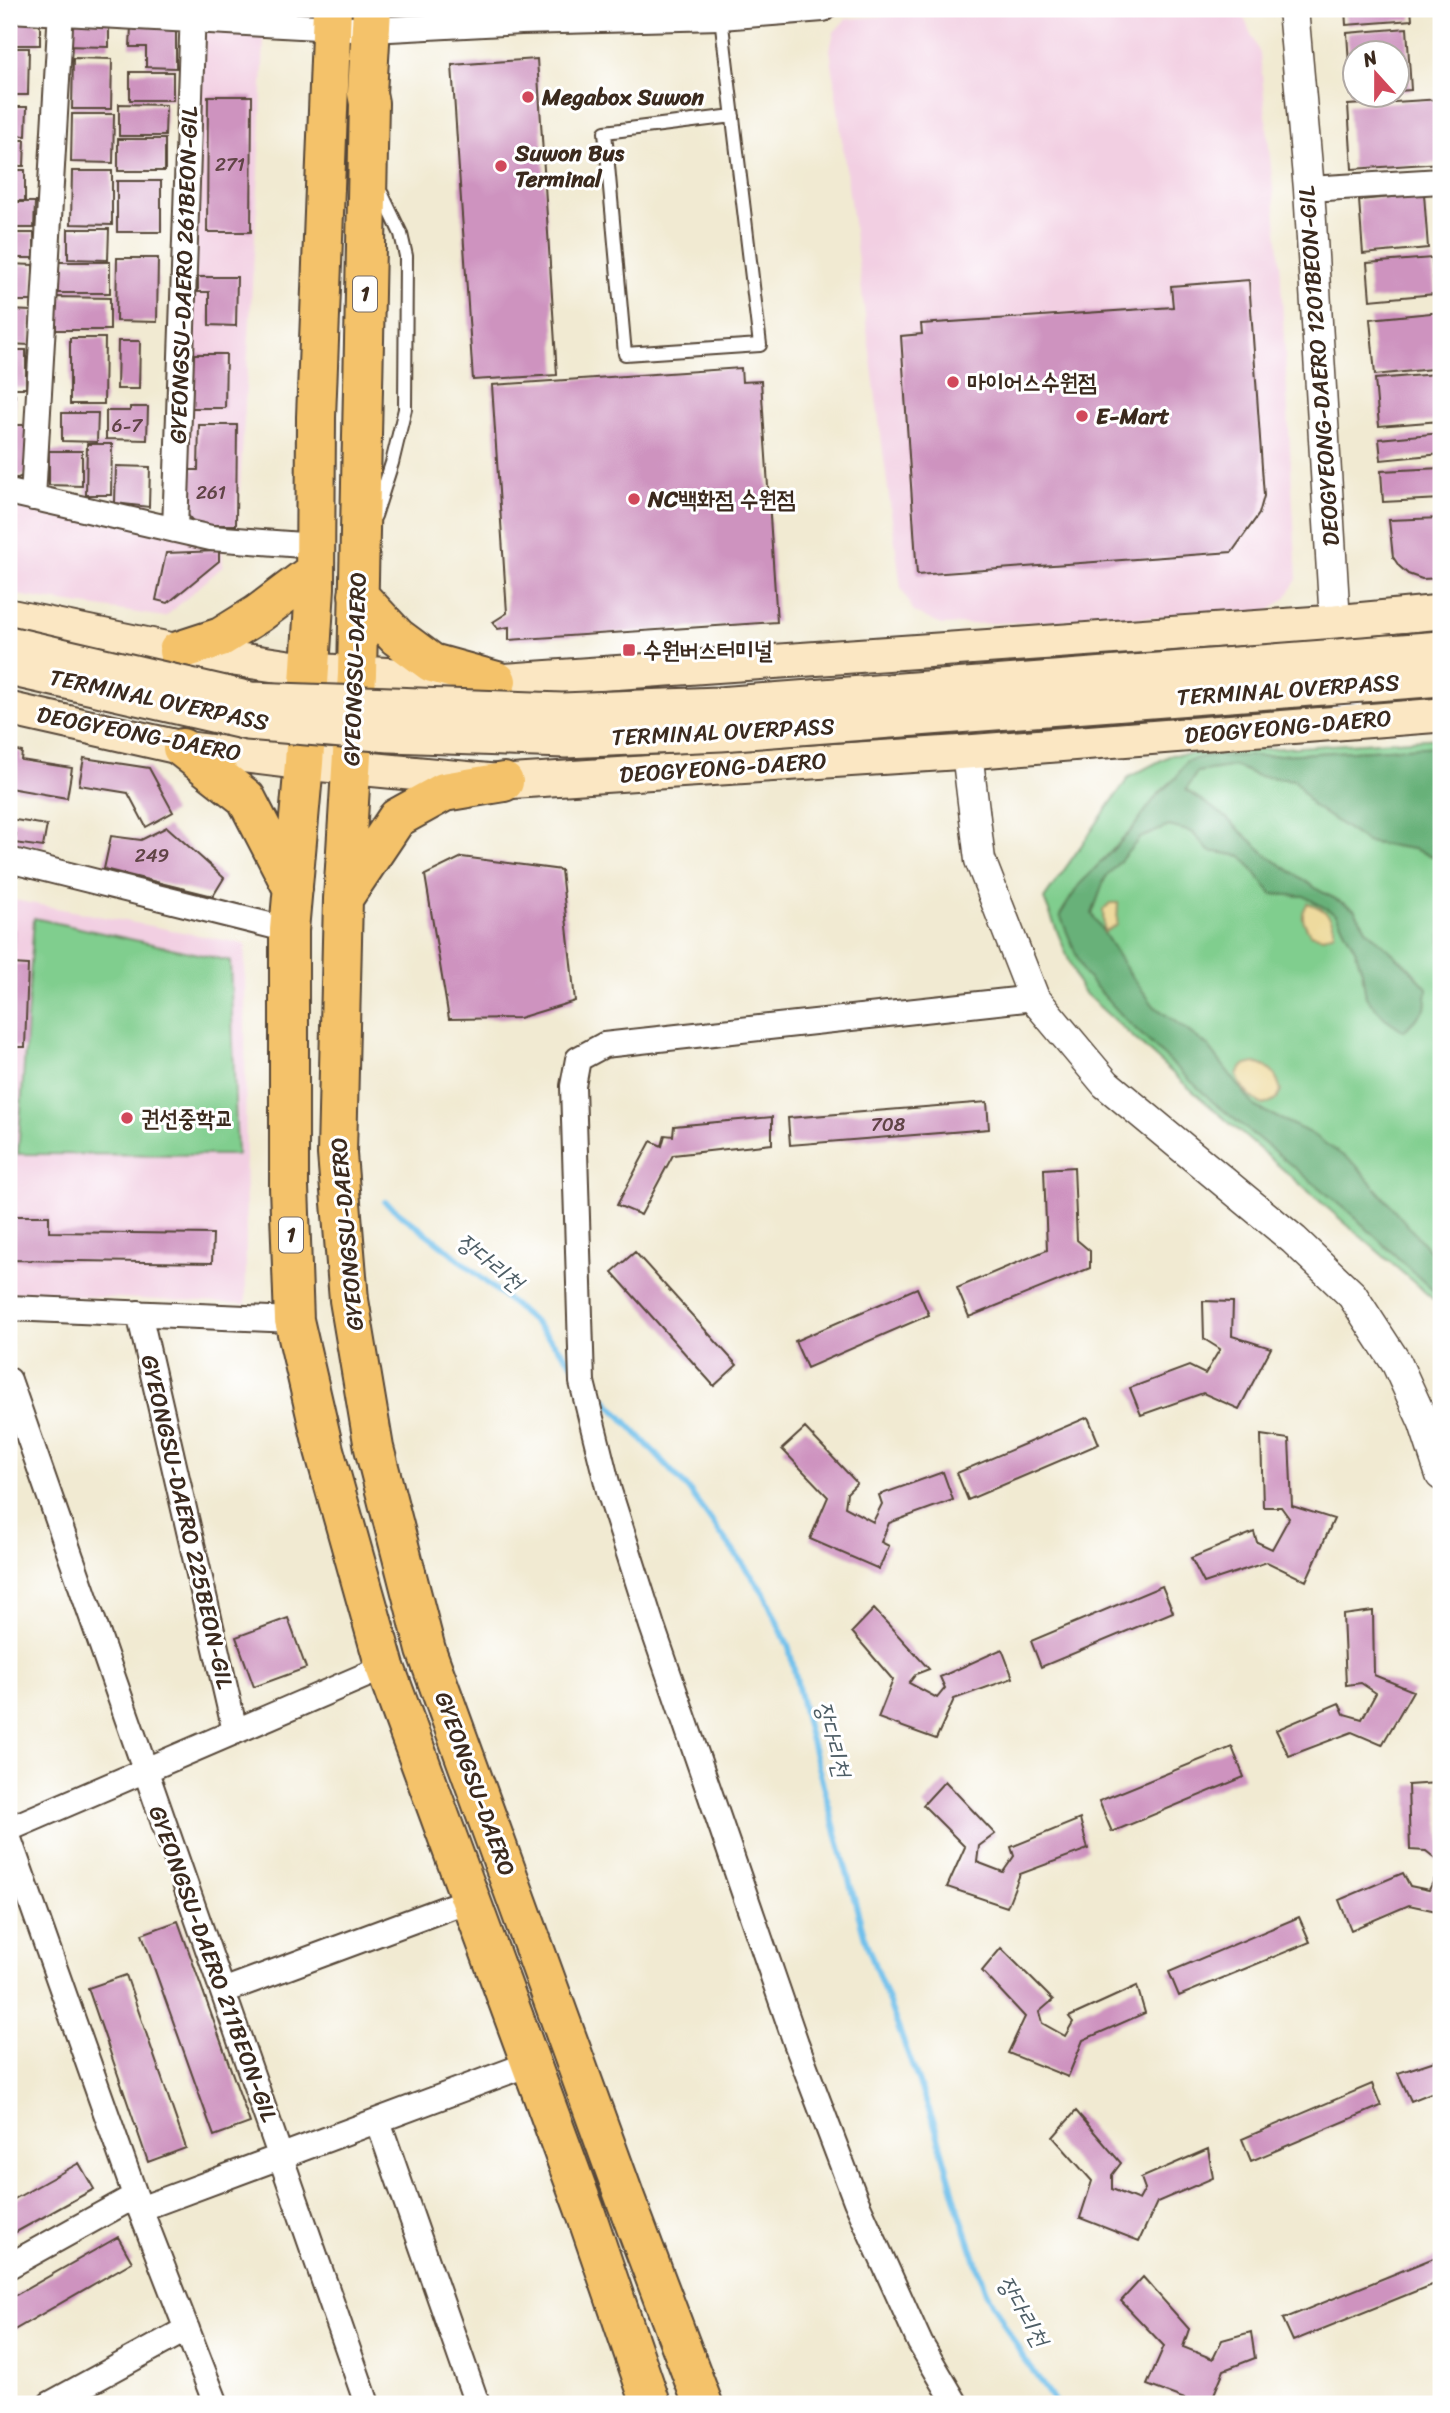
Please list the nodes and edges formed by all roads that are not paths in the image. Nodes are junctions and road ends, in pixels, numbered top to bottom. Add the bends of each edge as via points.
1 (823, 9) edge
2 (1293, 9) edge
3 (9, 10) edge
4 (61, 11) edge
5 (192, 15) edge
6 (721, 17) junction
7 (332, 19) edge
8 (371, 20) edge
9 (369, 103) junction
10 (733, 116) junction
11 (384, 138) dead end
12 (383, 180) dead end
13 (1441, 181) edge
14 (1309, 189) junction
15 (382, 194) junction
16 (382, 232) dead end
17 (376, 436) dead end
18 (362, 486) junction
19 (9, 492) edge
20 (33, 498) junction
21 (175, 530) junction
22 (315, 559) junction
23 (359, 579) junction
24 (1441, 612) edge
25 (9, 616) edge
26 (1335, 622) junction
27 (9, 643) edge
28 (1441, 648) edge
29 (178, 651) junction
30 (9, 669) edge
31 (310, 670) junction
32 (357, 674) junction
33 (1441, 678) edge
34 (497, 681) junction
35 (9, 709) edge
36 (1441, 715) edge
37 (1349, 723) junction
38 (182, 748) junction
39 (967, 752) junction
40 (304, 763) junction
41 (352, 768) junction
42 (504, 782) junction
43 (9, 860) edge
44 (293, 889) junction
45 (343, 899) junction
46 (289, 930) junction
47 (1034, 998) junction
48 (9, 1308) edge
49 (139, 1313) junction
50 (294, 1320) junction
51 (9, 1380) edge
52 (1441, 1475) edge
53 (385, 1667) junction
54 (235, 1731) junction
55 (144, 1770) junction
56 (9, 1829) edge
57 (9, 1839) edge
58 (471, 1899) junction
59 (223, 1991) junction
60 (529, 2064) junction
61 (378, 2122) junction
62 (282, 2157) junction
63 (138, 2203) junction
64 (9, 2266) edge
65 (187, 2329) junction
66 (648, 2403) edge
67 (50, 2404) edge
68 (216, 2404) edge
69 (367, 2404) edge
70 (477, 2404) edge
71 (702, 2404) edge
72 (956, 2404) edge

1 - 6 street
2 - 14 street, DEOGYEONG-DAERO 1201BEON-GIL
3 - 4 street
4 - 5 street
4 - 20 street
5 - 7 street
5 - 21 street, GYEONGSU-DAERO 261BEON-GIL
6 - 8 street
6 - 10 lane
7 - 8 street
7 - 22 main road, GYEONGSU-DAERO / 1
8 - 9 main road, GYEONGSU-DAERO / 1
9 - 11 lane
9 - 18 main road, GYEONGSU-DAERO / 1
10 - 10 lane via 760,345 625,354 606,132
12 - 15 lane
13 - 14 street
14 - 26 street, DEOGYEONG-DAERO 1201BEON-GIL
15 - 16 lane
15 - 23 lane via 401,233 406,256 405,409
17 - 18 lane
18 - 23 main road, GYEONGSU-DAERO / 1
19 - 20 street
20 - 21 street
21 - 22 street
22 - 29 main road via 258,614 221,637
22 - 31 main road, GYEONGSU-DAERO / 1
23 - 32 main road, GYEONGSU-DAERO / 1
23 - 34 main road via 397,637 432,663
24 - 26 main road
25 - 29 main road
26 - 34 main road
26 - 37 street, DEOGYEONG-DAERO 1201BEON-GIL
27 - 28 main road, TERMINAL OVERPASS, bridge via 251,699 562,710 719,704
29 - 31 main road
30 - 33 main road, TERMINAL OVERPASS, bridge via 247,723 390,736 565,741 721,734
31 - 32 main road
31 - 40 main road, GYEONGSU-DAERO / 1
32 - 34 main road
32 - 41 main road, GYEONGSU-DAERO / 1
35 - 38 main road, DEOGYEONG-DAERO
36 - 37 main road, DEOGYEONG-DAERO
37 - 39 main road, DEOGYEONG-DAERO
38 - 40 main road, DEOGYEONG-DAERO
38 - 44 main road via 246,798
39 - 42 main road, DEOGYEONG-DAERO
39 - 47 street via 980,860
40 - 41 main road, DEOGYEONG-DAERO
40 - 44 main road, GYEONGSU-DAERO / 1
41 - 42 main road, DEOGYEONG-DAERO
41 - 45 main road, GYEONGSU-DAERO / 1
42 - 45 main road via 444,792 397,818
43 - 46 street
44 - 46 main road, GYEONGSU-DAERO / 1
45 - 71 main road, GYEONGSU-DAERO / 1 via 337,1154 349,1300 374,1448 426,1650
46 - 50 main road, GYEONGSU-DAERO / 1
47 - 52 street via 1106,1084 1294,1240 1352,1295 1397,1364
47 - 72 street via 604,1045 579,1059 573,1086 582,1382 609,1491 796,2043 851,2189 920,2343
48 - 49 street
49 - 50 street
49 - 54 street, GYEONGSU-DAERO 225BEON-GIL
50 - 53 main road, GYEONGSU-DAERO / 1 via 324,1450
51 - 55 street
53 - 54 street
53 - 58 main road, GYEONGSU-DAERO / 1
54 - 55 street
55 - 56 street
55 - 59 street, GYEONGSU-DAERO 211BEON-GIL
57 - 63 street
58 - 59 street, GYEONGSU-DAERO
58 - 60 main road, GYEONGSU-DAERO / 1
59 - 62 street, GYEONGSU-DAERO 211BEON-GIL
60 - 61 street
60 - 66 main road, GYEONGSU-DAERO / 1 via 584,2208
61 - 62 street
61 - 70 street
62 - 63 street
62 - 69 street, GYEONGSU-DAERO 211BEON-GIL
63 - 64 street
63 - 65 street
65 - 67 street
65 - 68 street

